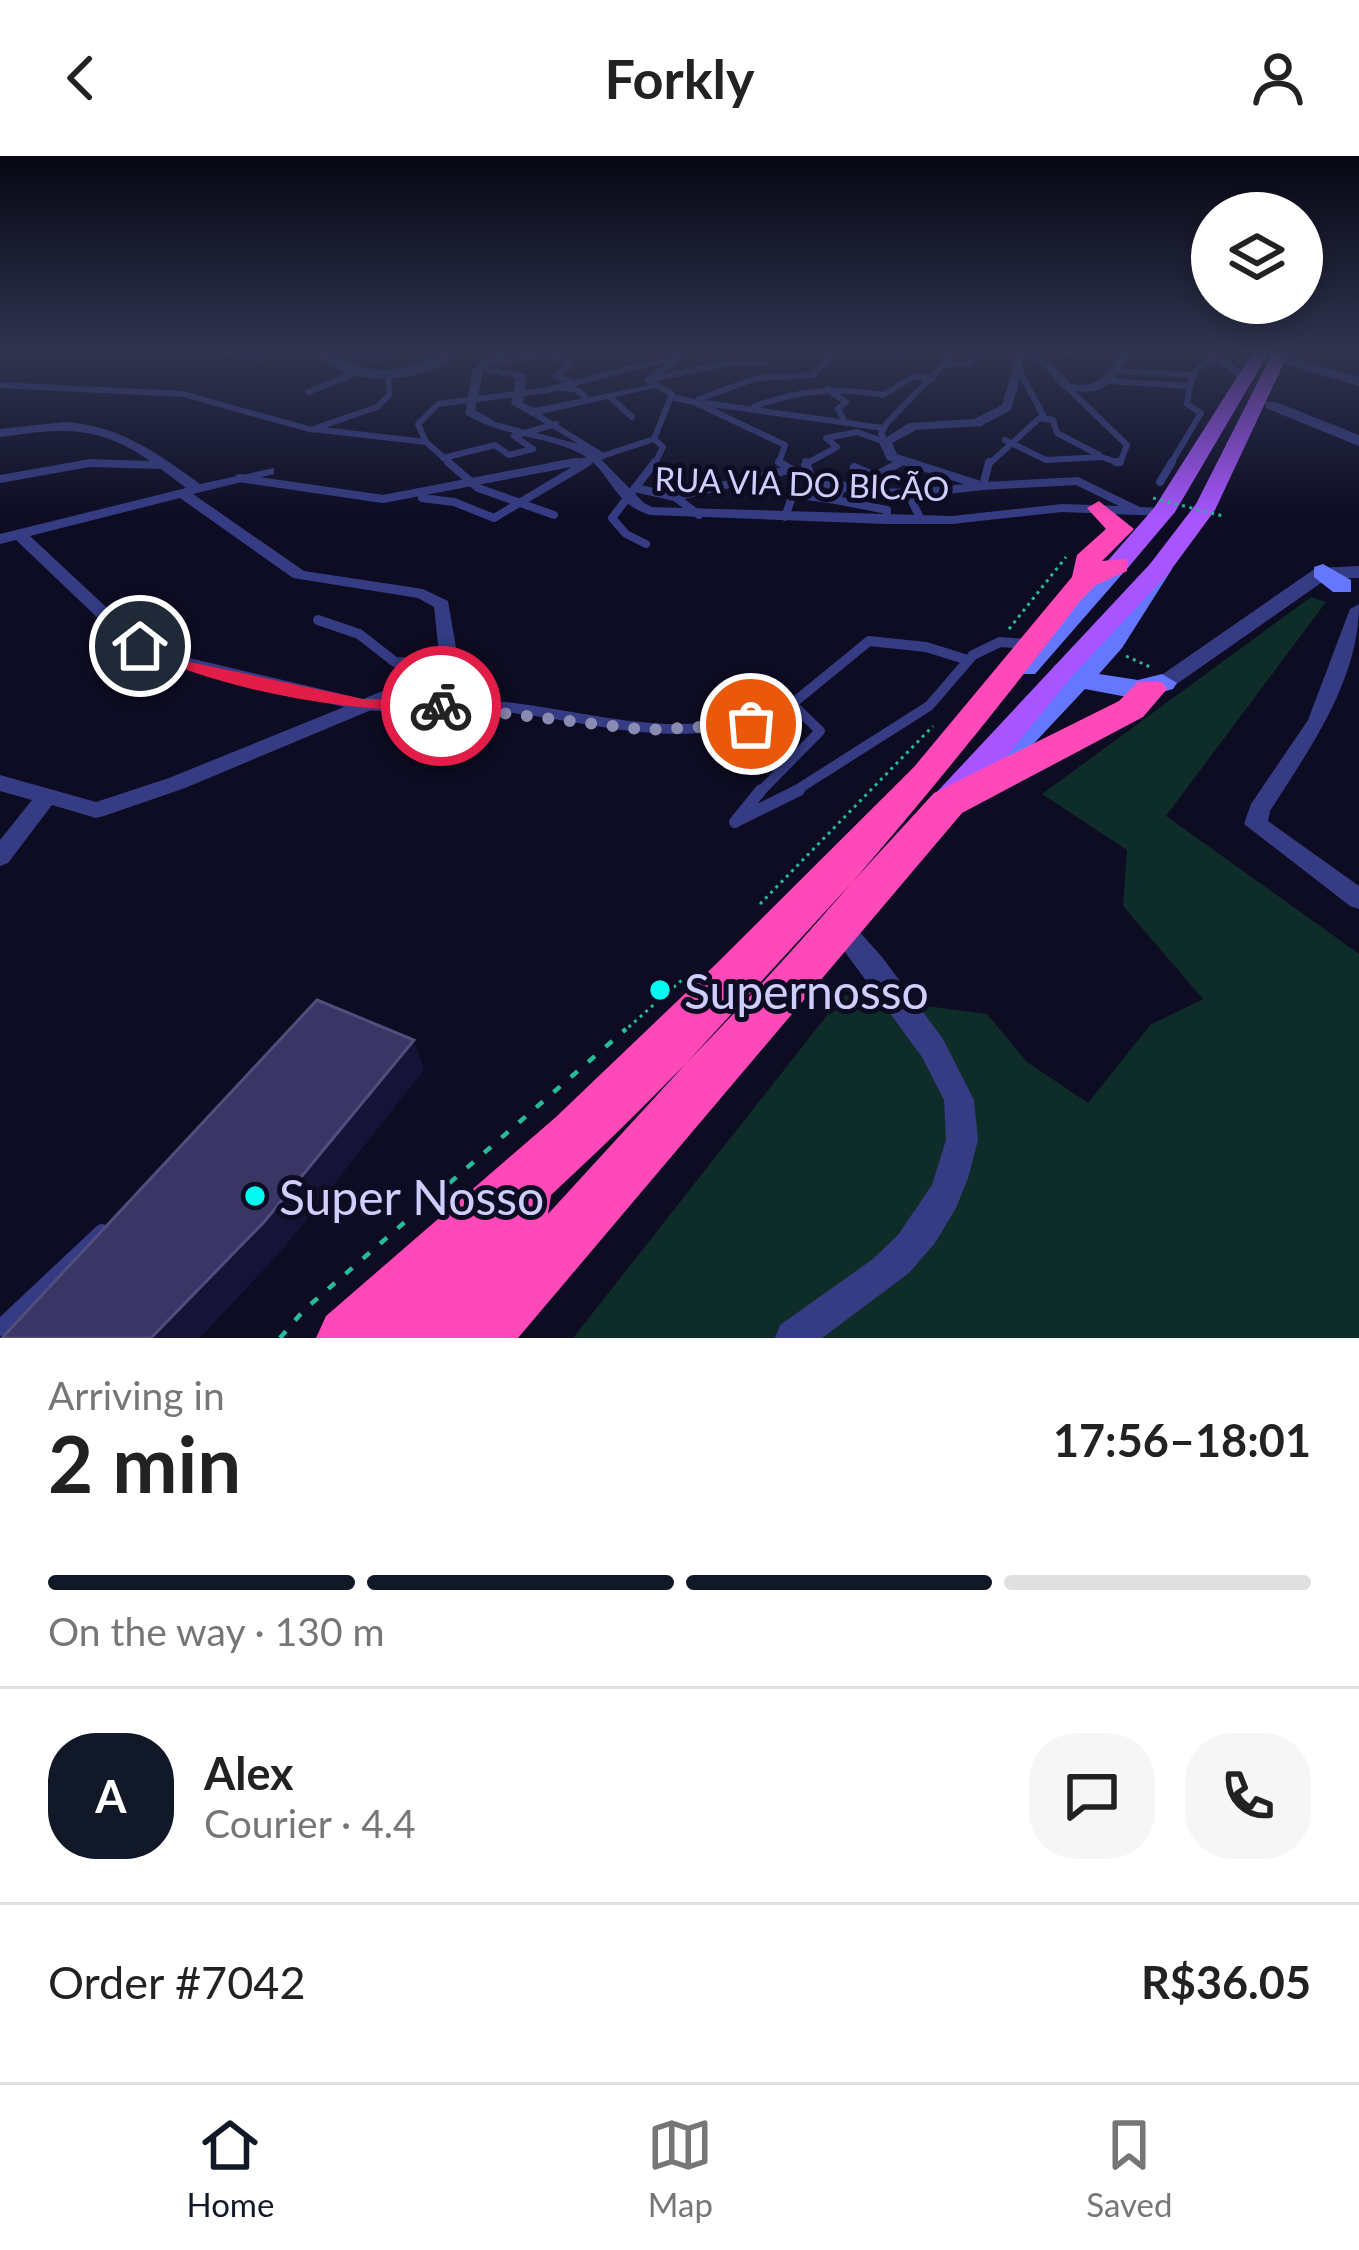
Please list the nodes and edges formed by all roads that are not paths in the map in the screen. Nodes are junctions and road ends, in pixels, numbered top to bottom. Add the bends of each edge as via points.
1 (232, 407) edge
2 (374, 407) edge
3 (434, 407) edge
4 (469, 407) edge
5 (523, 407) edge
6 (555, 407) edge
7 (621, 407) edge
8 (666, 407) edge
9 (706, 407) edge
10 (771, 407) edge
11 (840, 407) edge
12 (908, 407) edge
13 (1005, 407) edge
14 (1035, 407) edge
15 (1088, 407) edge
16 (1193, 407) edge
17 (1217, 407) edge
18 (1269, 407) edge
19 (1268, 411) junction
20 (532, 412) junction
21 (632, 417) dead end
22 (843, 418) junction
23 (1040, 418) junction
24 (556, 424) junction
25 (313, 429) junction
26 (0, 433) edge
27 (524, 433) junction
28 (884, 435) junction
29 (654, 439) junction
30 (1005, 440) junction
31 (1359, 441) edge
32 (426, 442) junction
33 (443, 458) junction
34 (597, 458) junction
35 (904, 460) junction
36 (1120, 463) junction
37 (165, 466) junction
38 (854, 467) dead end
39 (788, 470) junction
40 (269, 471) dead end
41 (239, 478) junction
42 (0, 479) edge
43 (812, 479) junction
44 (468, 482) junction
45 (1160, 482) dead end
46 (843, 485) junction
47 (983, 486) junction
48 (190, 491) junction
49 (908, 493) junction
50 (632, 495) junction
51 (675, 497) junction
52 (383, 499) junction
53 (836, 500) junction
54 (524, 503) junction
55 (1132, 512) junction
56 (554, 515) dead end
57 (699, 515) junction
58 (785, 517) junction
59 (887, 520) junction
60 (921, 520) junction
61 (10, 537) edge
62 (646, 544) dead end
63 (1098, 579) junction
64 (1337, 583) edge
65 (1132, 605) junction
66 (1359, 609) edge
67 (318, 620) dead end
68 (1062, 655) junction
69 (968, 660) junction
70 (450, 664) junction
71 (1151, 679) junction
72 (792, 704) junction
73 (363, 705) junction
74 (0, 783) edge
75 (937, 789) junction
76 (44, 800) junction
77 (0, 857) edge
78 (1359, 899) edge
79 (839, 926) junction
80 (575, 1136) junction
81 (117, 1218) edge
82 (0, 1328) edge
83 (348, 1338) edge
84 (419, 1338) edge
85 (477, 1338) edge
86 (793, 1338) edge

1 - 25 street
2 - 25 lane
3 - 32 lane via 418,424
4 - 27 street, RUA VIA DO BICÃO via 492,425
5 - 20 street
6 - 20 street
7 - 21 lane
8 - 29 lane
9 - 39 lane via 785,445 779,462
10 - 22 lane
11 - 22 lane
12 - 28 lane
13 - 28 street via 977,423
14 - 23 lane
15 - 36 lane via 1127,445
16 - 45 lane via 1201,412
17 - 55 main road
18 - 19 main road
19 - 31 street
19 - 65 main road
20 - 24 lane
22 - 28 lane
23 - 30 lane
23 - 36 lane via 1053,420 1057,433 1081,448
24 - 27 lane
24 - 34 lane
25 - 32 lane
26 - 37 street via 105,429
27 - 33 lane via 514,436 532,449 509,455 495,446
27 - 34 street, RUA VIA DO BICÃO
28 - 35 street via 892,457
28 - 43 lane via 826,438 837,447 802,464
29 - 34 lane
29 - 50 lane via 663,447
30 - 36 lane via 1046,460
30 - 47 lane via 984,470
32 - 33 lane
33 - 44 lane
34 - 44 lane
34 - 50 street, RUA VIA DO BICÃO
34 - 54 lane
35 - 38 lane via 875,476
35 - 47 street
37 - 42 street via 91,463
37 - 48 street
39 - 43 lane
39 - 51 lane via 693,486
40 - 41 street
41 - 48 street
41 - 52 lane
43 - 46 lane
44 - 52 lane
44 - 54 lane
46 - 49 lane
46 - 53 lane
47 - 49 lane
47 - 55 street via 1063,479
48 - 61 street
48 - 70 street via 299,575 442,604
49 - 60 lane
50 - 51 lane
50 - 57 street, RUA VIA DO BICÃO via 666,514
50 - 62 lane via 612,518
51 - 57 lane
52 - 54 lane via 432,498 494,518
53 - 58 lane via 794,494
53 - 59 lane via 887,510
54 - 56 lane
55 - 60 street, RUA VIA DO BICÃO
55 - 63 highway via 1087,560
57 - 58 street, RUA VIA DO BICÃO
58 - 59 street, RUA VIA DO BICÃO
59 - 60 street, RUA VIA DO BICÃO
61 - 73 street via 158,656
63 - 65 main road
63 - 68 highway
64 - 71 street
65 - 68 main road
66 - 78 street via 1318,720 1256,824
67 - 70 lane via 359,634 395,662
68 - 69 lane
68 - 71 main road
68 - 75 highway
68 - 75 main road via 966,792
69 - 72 lane via 868,640
69 - 72 lane via 929,706 823,778 735,822 820,731
70 - 73 street
71 - 75 highway via 1131,709
72 - 73 lane via 751,724 648,730 458,704
73 - 76 street via 96,809
74 - 76 street
75 - 79 highway
75 - 80 highway
76 - 77 street
79 - 85 highway
79 - 86 street via 935,1055 964,1116 958,1167 927,1225 896,1262
80 - 83 highway
80 - 84 highway
81 - 82 lane

